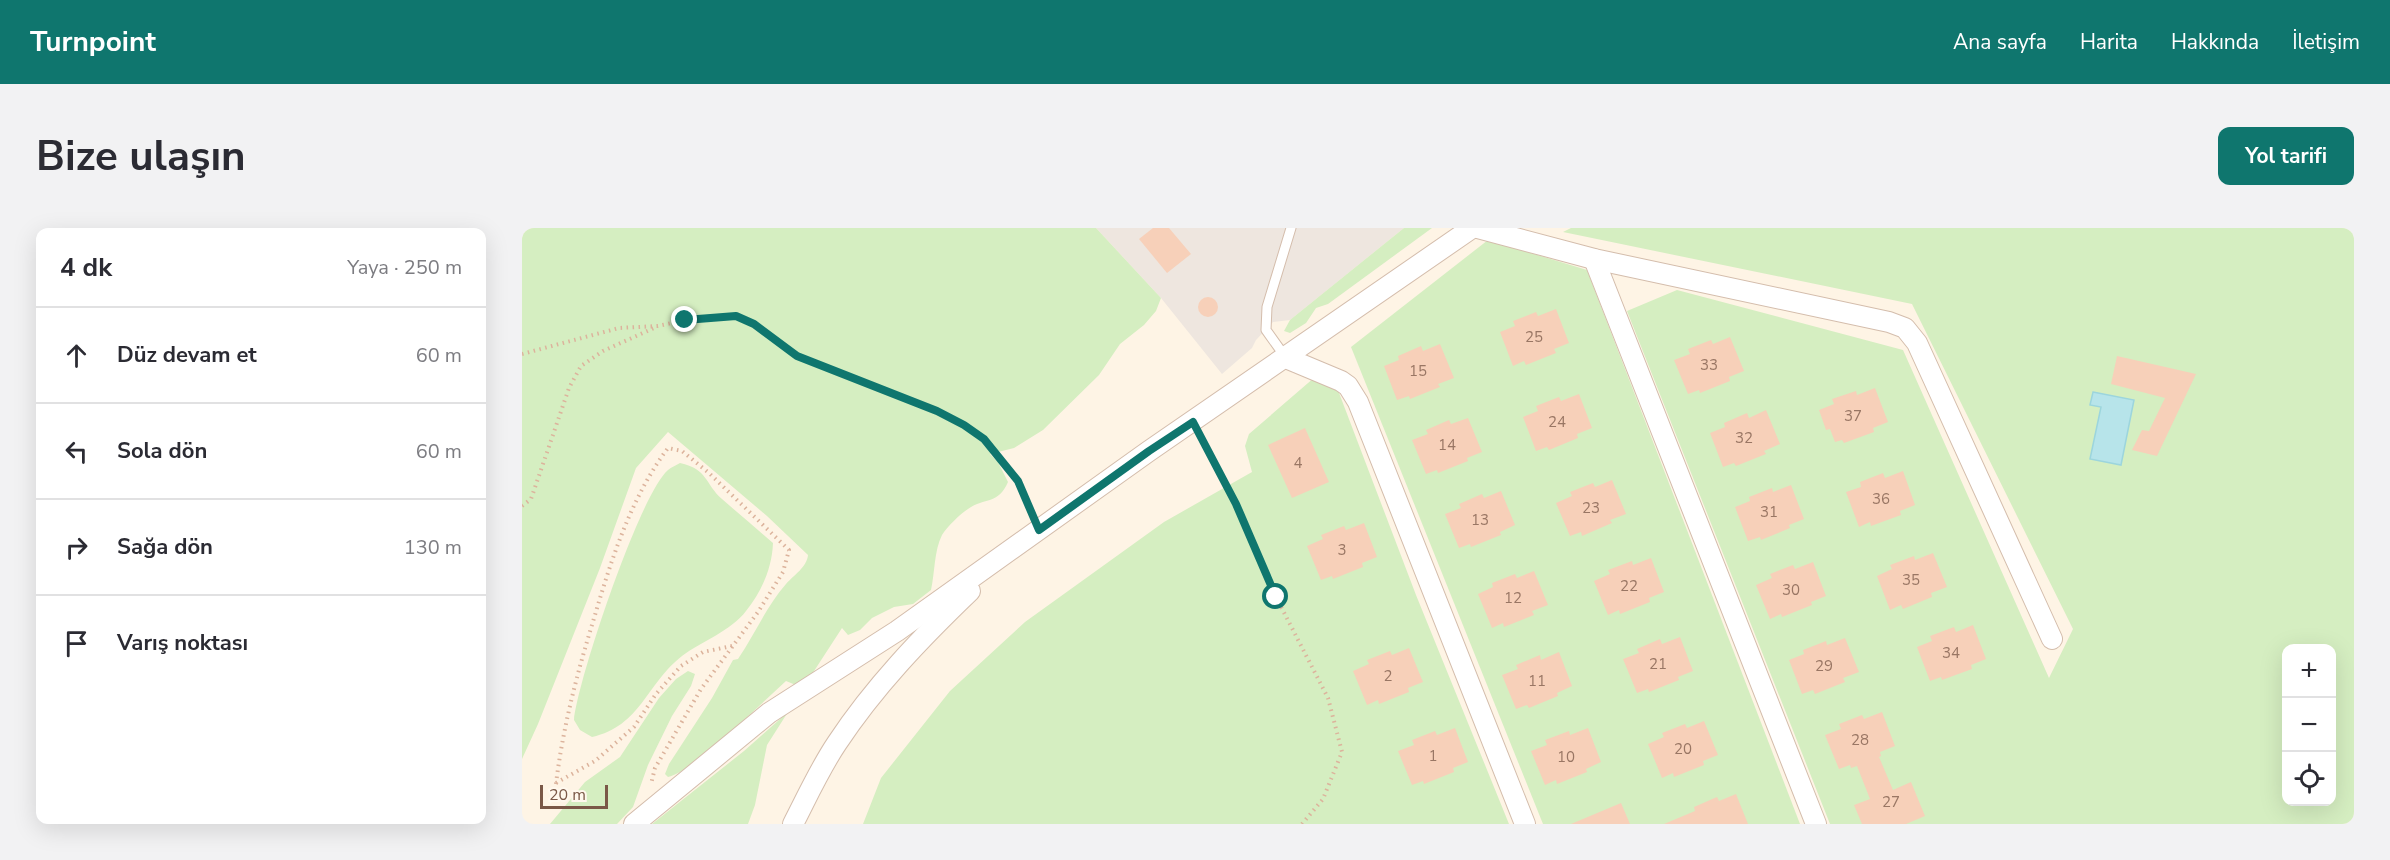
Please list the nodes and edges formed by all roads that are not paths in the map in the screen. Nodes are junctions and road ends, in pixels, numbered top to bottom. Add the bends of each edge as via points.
1 (1291, 228) edge
2 (1473, 228) edge
3 (1478, 228) edge
4 (1594, 259) junction
5 (1286, 358) junction
6 (1034, 534) junction
7 (2052, 639) dead end
8 (637, 821) edge
9 (793, 824) edge
10 (1525, 824) edge
11 (1816, 824) edge

1 - 5 lane via 1267,307 1266,330
2 - 5 street
3 - 4 street
4 - 7 street via 1905,328 1917,343
4 - 11 street
5 - 6 street
5 - 10 street via 1334,376 1353,393
6 - 8 street via 897,631 769,713
6 - 9 street via 914,646 875,692 836,744

